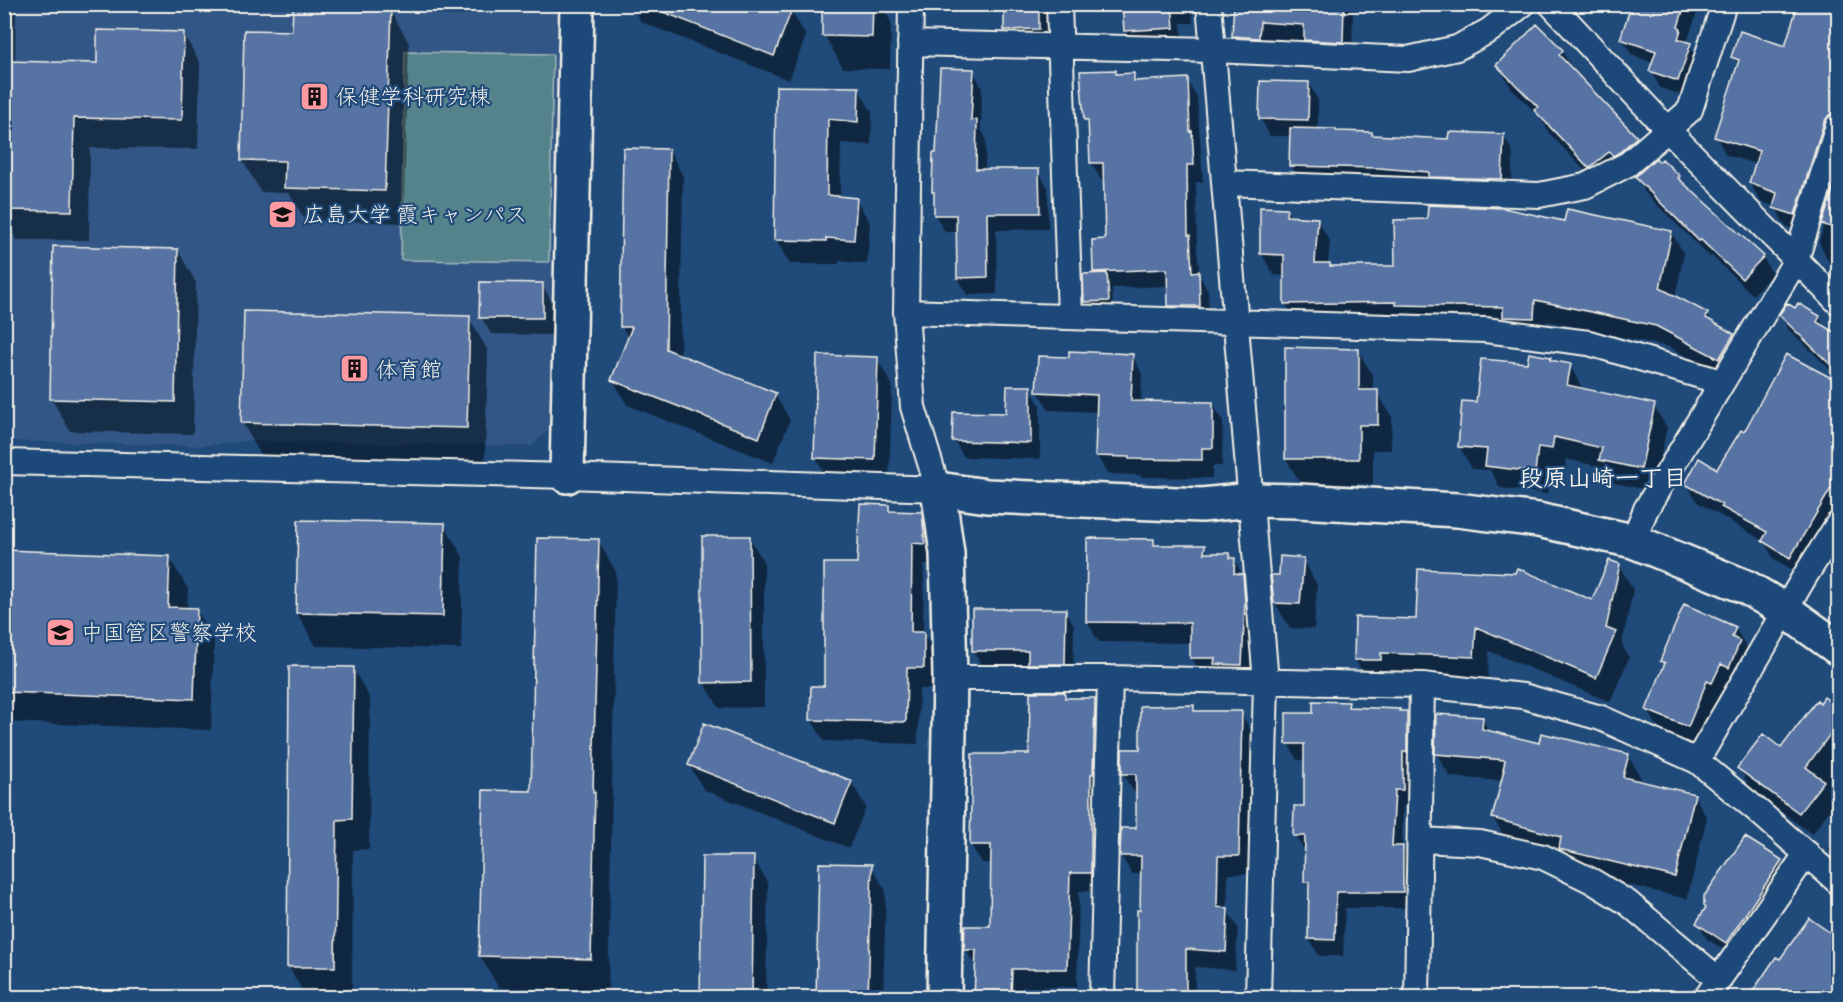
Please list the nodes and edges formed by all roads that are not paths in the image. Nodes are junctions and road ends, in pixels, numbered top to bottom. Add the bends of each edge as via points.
1 (577, 4) edge
2 (911, 4) edge
3 (1059, 4) edge
4 (1209, 4) edge
5 (1523, 4) edge
6 (1551, 4) edge
7 (1724, 4) edge
8 (910, 43) junction
9 (1060, 47) junction
10 (1213, 50) junction
11 (1839, 126) edge
12 (1668, 130) junction
13 (1224, 183) junction
14 (1796, 260) junction
15 (1839, 302) edge
16 (906, 312) junction
17 (1070, 316) junction
18 (1237, 321) junction
19 (1721, 382) junction
20 (4, 462) edge
21 (567, 476) junction
22 (938, 489) junction
23 (1251, 500) junction
24 (1839, 524) edge
25 (1633, 541) junction
26 (1785, 610) junction
27 (1839, 648) edge
28 (951, 678) junction
29 (1110, 678) junction
30 (1266, 682) junction
31 (1422, 685) junction
32 (1697, 761) junction
33 (1420, 840) junction
34 (1807, 853) junction
35 (1839, 882) edge
36 (1712, 989) edge
37 (944, 998) edge
38 (1102, 998) edge
39 (1258, 998) edge
40 (1417, 998) edge

1 - 21 street
2 - 8 street
3 - 9 street
4 - 10 street
5 - 10 street via 1490,30 1457,48 1408,59
6 - 12 street
7 - 12 street via 1690,110
8 - 9 street
8 - 16 street
9 - 10 street
9 - 17 street
10 - 13 street
11 - 14 street
12 - 13 street via 1628,164 1585,186 1539,195
12 - 14 street
13 - 18 street
14 - 15 street
14 - 19 street
16 - 17 street
16 - 22 street via 913,406
17 - 18 street
18 - 19 street via 1485,330 1589,343
18 - 23 street
19 - 25 street via 1646,509
20 - 21 street
21 - 22 street
22 - 23 street via 987,496 1202,505
22 - 28 street via 947,553
23 - 25 street via 1457,510 1538,520
23 - 30 street
24 - 26 street
25 - 26 street via 1746,587
26 - 27 street
26 - 32 street
28 - 29 street
28 - 37 street
29 - 30 street
29 - 38 street
30 - 31 street
30 - 39 street
31 - 32 street via 1523,696 1601,718
31 - 33 street
32 - 34 street
33 - 36 street via 1480,843 1543,857 1592,881 1628,903
33 - 40 street
34 - 35 street
34 - 36 street

